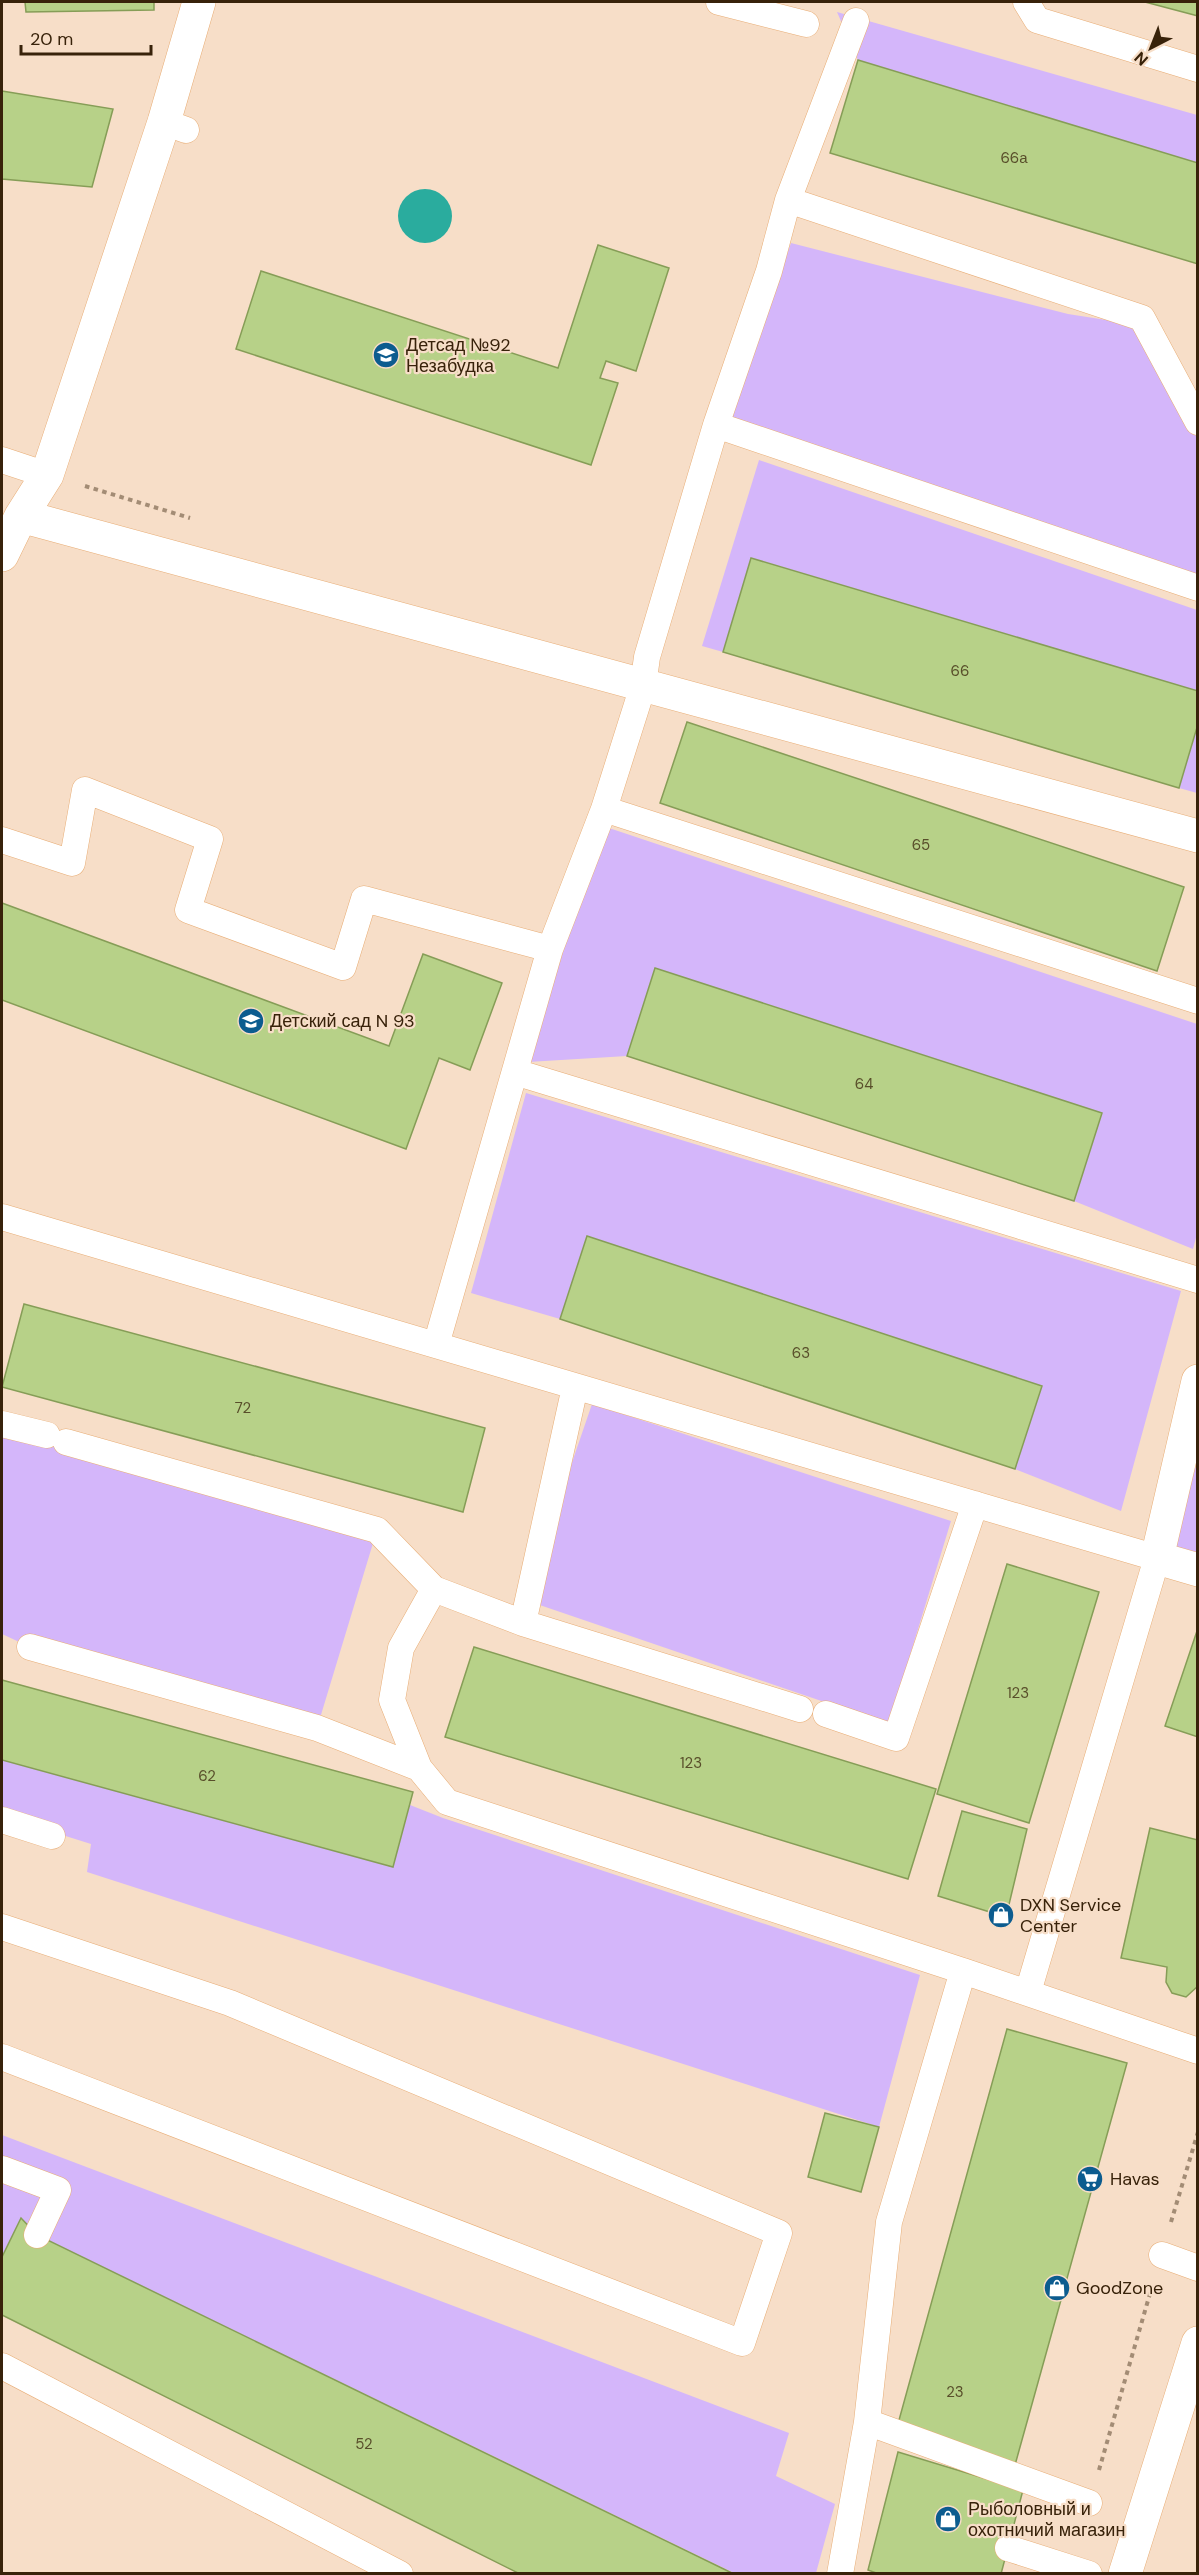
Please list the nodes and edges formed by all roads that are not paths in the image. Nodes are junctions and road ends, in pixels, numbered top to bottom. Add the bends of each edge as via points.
1 (199, 2) edge
2 (719, 2) edge
3 (1026, 2) edge
4 (856, 21) dead end
5 (806, 24) dead end
6 (1197, 69) edge
7 (788, 200) junction
8 (1197, 422) edge
9 (716, 425) junction
10 (2, 460) edge
11 (47, 475) junction
12 (21, 516) junction
13 (2, 555) edge
14 (1197, 588) edge
15 (643, 686) junction
16 (604, 809) junction
17 (1197, 836) edge
18 (2, 840) edge
19 (550, 950) junction
20 (1197, 1001) edge
21 (515, 1072) junction
22 (2, 1217) edge
23 (1197, 1280) edge
24 (436, 1345) junction
25 (1197, 1381) edge
26 (575, 1387) junction
27 (2, 1426) edge
28 (975, 1504) junction
29 (1157, 1558) junction
30 (1197, 1570) edge
31 (434, 1589) junction
32 (524, 1623) junction
33 (30, 1647) dead end
34 (800, 1709) dead end
35 (826, 1714) dead end
36 (419, 1768) junction
37 (2, 1820) edge
38 (51, 1836) dead end
39 (2, 1927) edge
40 (963, 1971) junction
41 (1028, 1992) junction
42 (1197, 2051) edge
43 (2, 2057) edge
44 (2, 2169) edge
45 (38, 2235) dead end
46 (1162, 2255) road end
47 (1197, 2268) edge
48 (1197, 2343) edge
49 (2, 2366) edge
50 (867, 2422) junction
51 (1089, 2503) road end
52 (1008, 2548) dead end
53 (400, 2574) edge
54 (840, 2574) edge
55 (1089, 2574) edge
56 (1125, 2574) edge

1 - 11 street via 175,126
2 - 5 lane
3 - 6 lane via 1037,20
4 - 7 lane
7 - 8 lane via 1142,318
7 - 9 lane via 769,271
9 - 14 lane
9 - 15 lane
10 - 11 lane
11 - 12 street
12 - 13 street
12 - 15 street
15 - 16 lane
15 - 17 street
16 - 19 lane
16 - 20 lane
18 - 19 lane via 72,862 86,790 210,839 188,909 344,967 364,899
19 - 21 lane
21 - 23 lane
21 - 24 lane
22 - 24 lane
24 - 26 lane
25 - 29 street
26 - 28 lane
26 - 32 lane
27 - 31 lane via 377,1530
28 - 29 lane
28 - 35 lane via 896,1738
29 - 30 street
29 - 41 lane
31 - 32 lane
31 - 36 lane via 401,1648 392,1700
32 - 34 lane
33 - 36 lane via 317,1728
36 - 40 lane via 447,1802
37 - 38 lane
39 - 43 lane via 230,2003 779,2233 742,2343
40 - 41 lane
40 - 50 lane via 889,2222
41 - 42 lane
44 - 45 lane via 58,2190
46 - 47 lane
48 - 56 street
49 - 53 lane
50 - 51 lane
50 - 54 lane
52 - 55 lane

